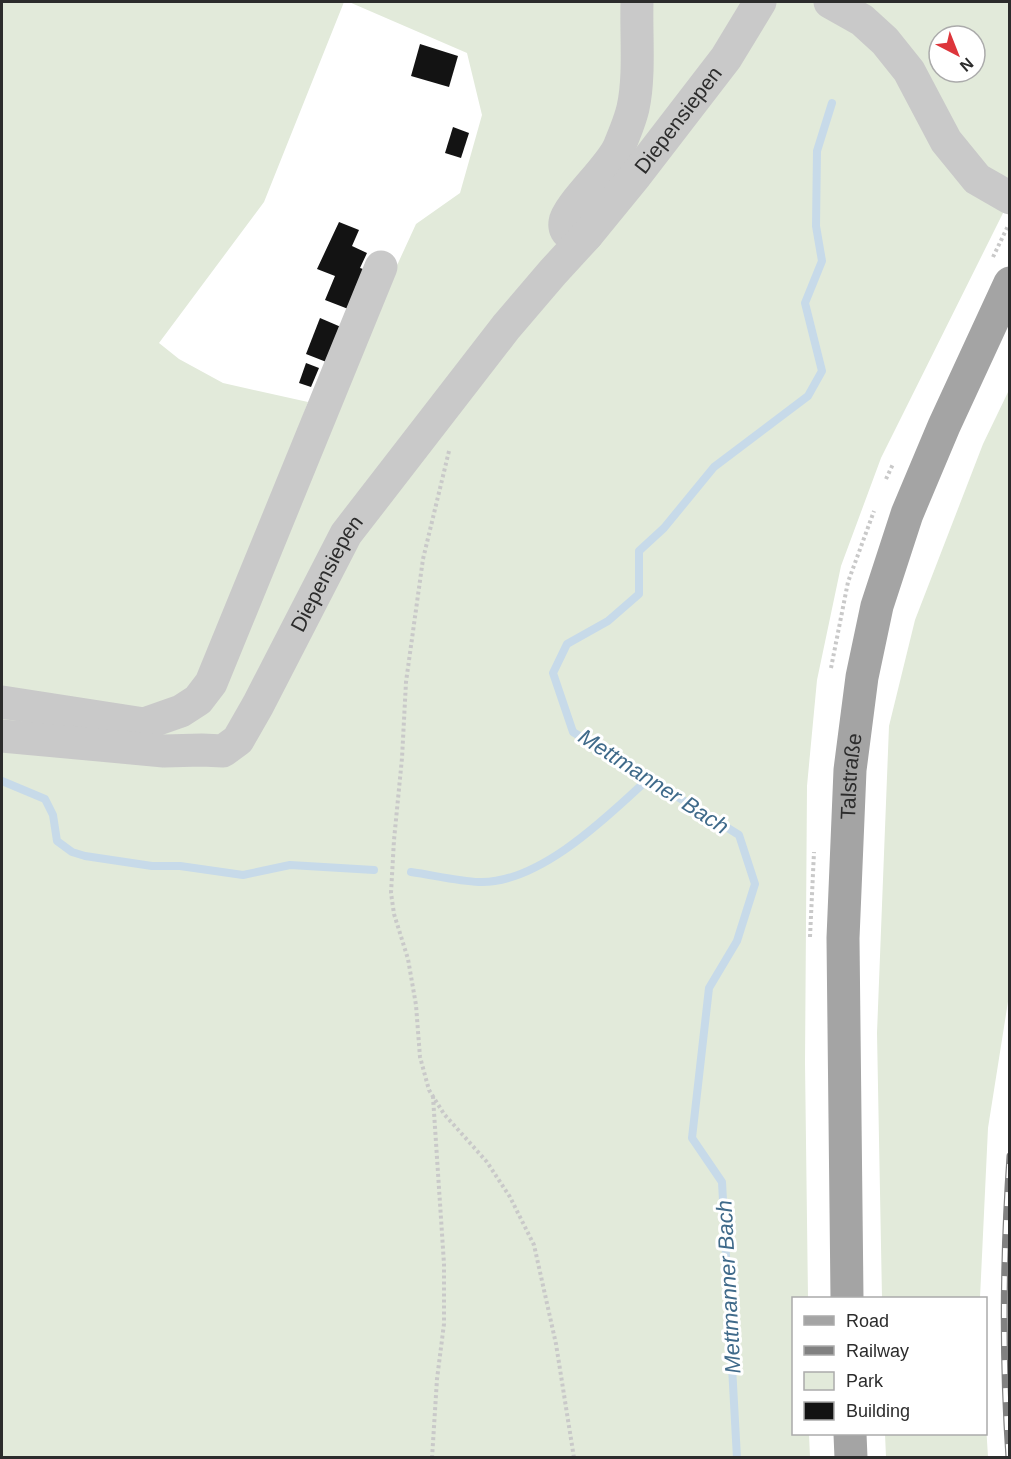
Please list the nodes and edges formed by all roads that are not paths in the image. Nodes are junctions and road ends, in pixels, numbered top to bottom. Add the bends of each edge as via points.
1 (637, 2) edge
2 (760, 2) edge
3 (830, 2) edge
4 (1010, 198) edge
5 (587, 235) junction
6 (381, 267) dead end
7 (1010, 283) edge
8 (2, 702) edge
9 (2, 736) edge
10 (847, 1297) edge
11 (850, 1435) edge
12 (851, 1458) edge

1 - 5 lane, Diepensiepen via 633,108 618,149 569,212 565,224 573,236
2 - 5 lane, Diepensiepen via 726,58
3 - 4 lane via 862,20 885,41 909,71 946,141 978,179
5 - 9 lane, Diepensiepen via 507,327 346,534 237,740 223,751 164,751
6 - 8 lane via 211,683 198,700 181,711 144,724
7 - 10 main road, Talstraße via 907,514 877,606 862,677 850,770 843,938
11 - 12 main road

